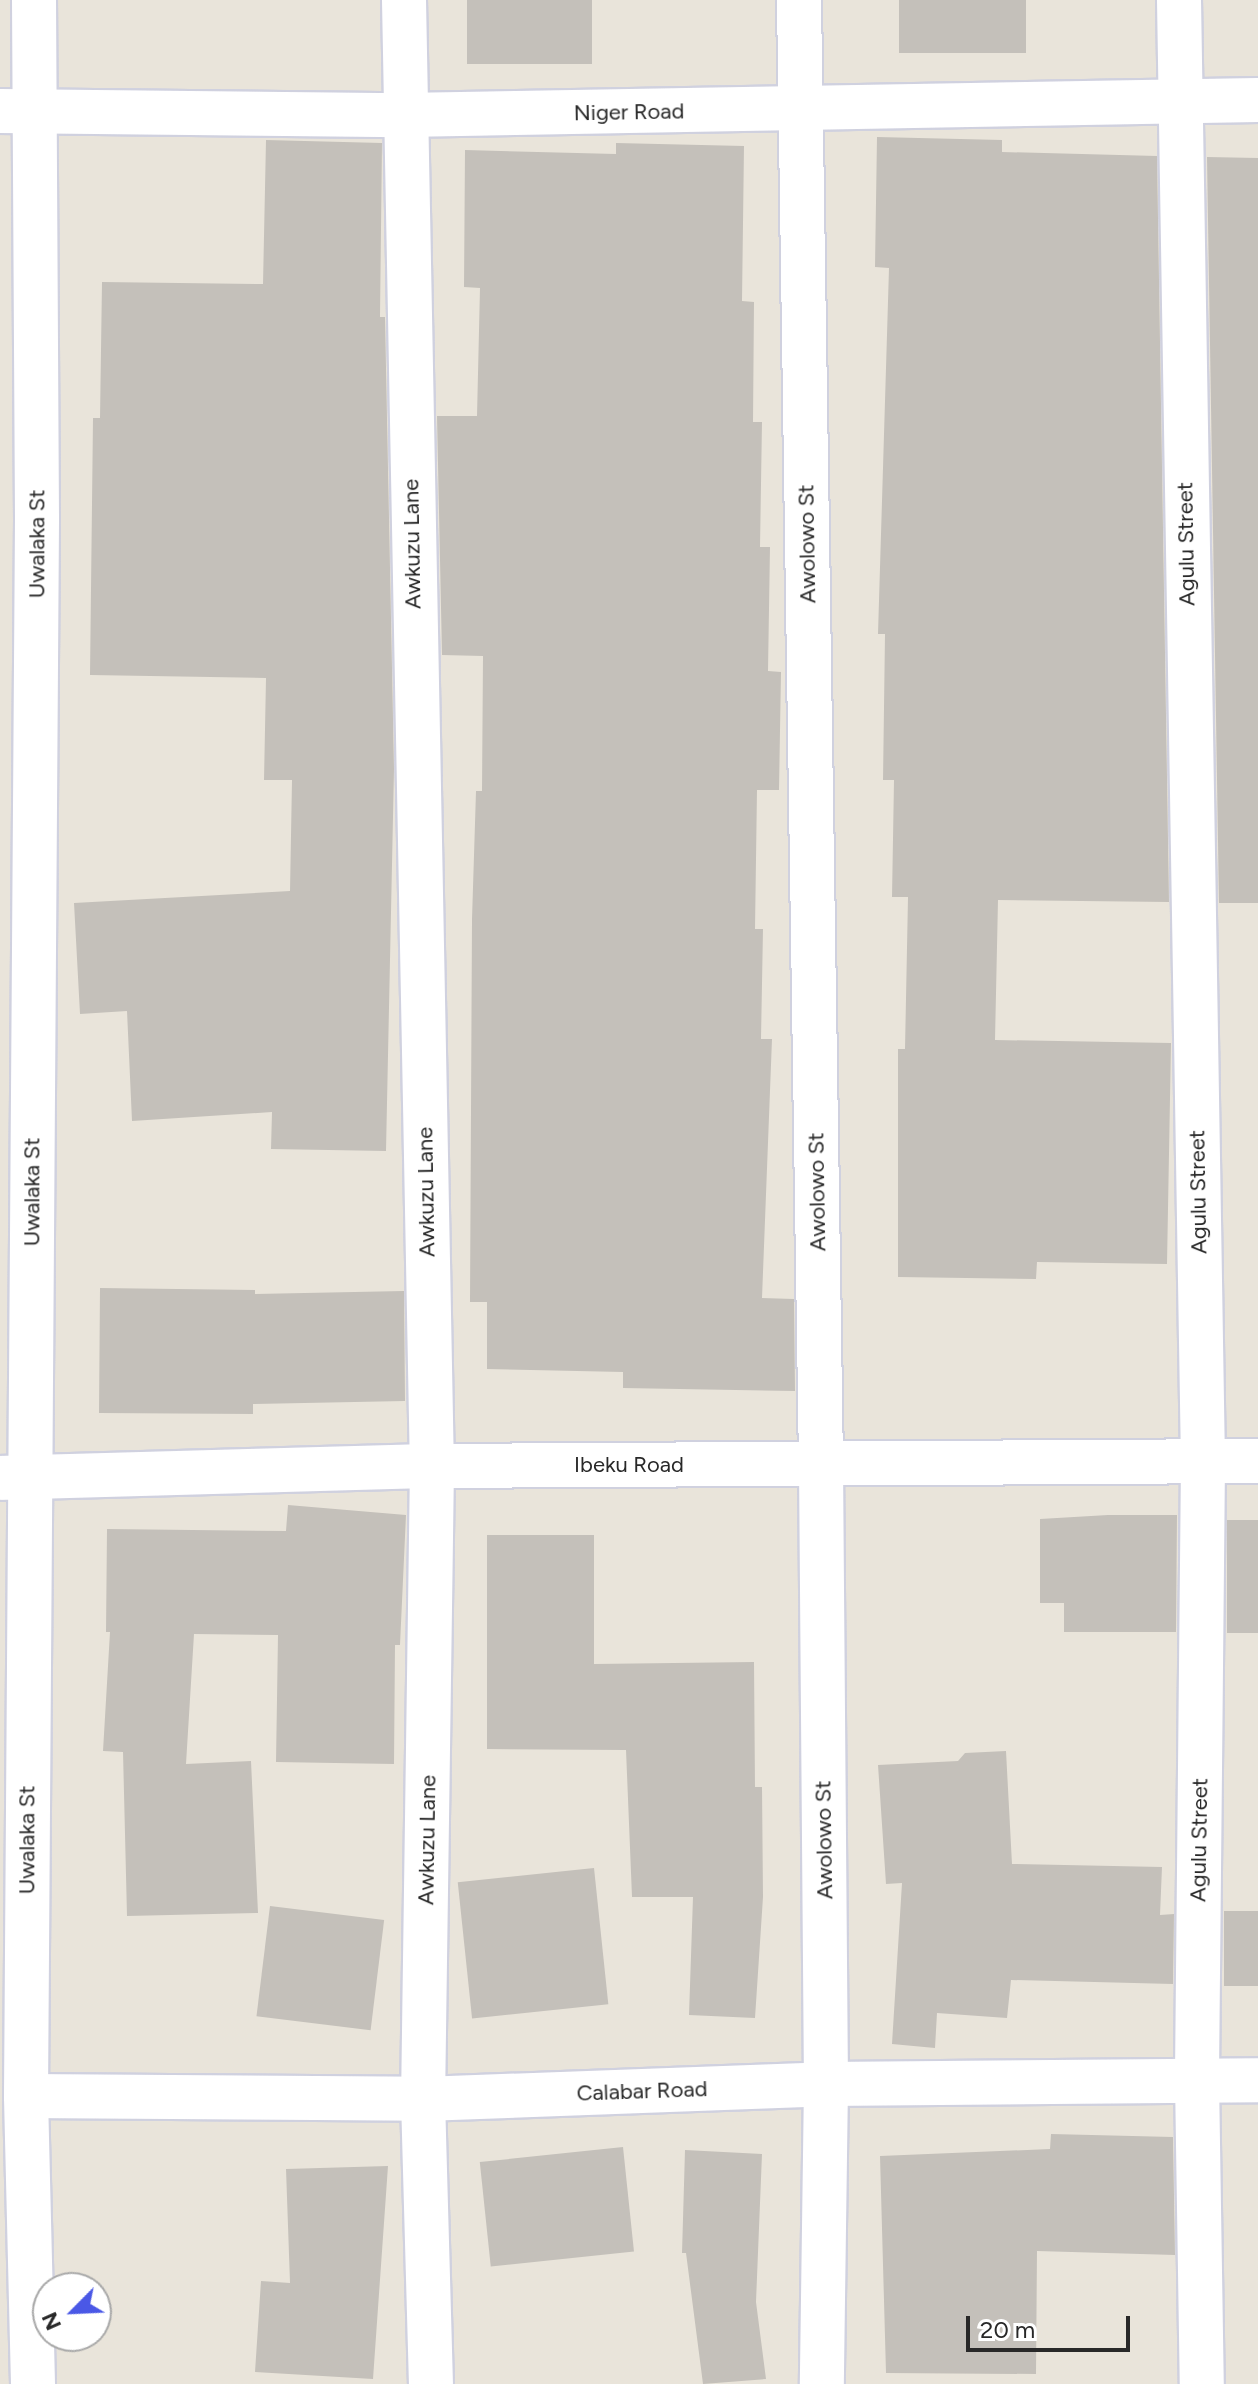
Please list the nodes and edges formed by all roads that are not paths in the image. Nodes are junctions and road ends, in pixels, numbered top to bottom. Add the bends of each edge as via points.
1 (34, 0) edge
2 (404, 0) edge
3 (799, 0) edge
4 (1179, 0) edge
5 (1179, 100) junction
6 (1258, 100) edge
7 (800, 110) junction
8 (17, 111) edge
9 (403, 115) junction
10 (19, 519) edge
11 (1258, 1461) edge
12 (1203, 1462) junction
13 (821, 1464) junction
14 (432, 1466) junction
15 (15, 1478) edge
16 (1197, 2080) junction
17 (1258, 2080) edge
18 (826, 2084) junction
19 (26, 2096) junction
20 (423, 2099) junction
21 (33, 2384) edge
22 (431, 2384) edge
23 (822, 2384) edge
24 (1202, 2384) edge

1 - 8 street, Uwalaka St
2 - 9 street, Awkuzu Lane
3 - 7 street, Awolowo St
4 - 5 street, Agulu Street
5 - 6 street, Niger Road
5 - 7 street, Niger Road
5 - 12 street, Agulu Street
7 - 9 street, Niger Road
7 - 13 street, Awolowo St
8 - 9 street, Niger Road
8 - 10 street, Uwalaka St
9 - 14 street, Awkuzu Lane
10 - 15 street, Uwalaka St
11 - 12 street, Ibeku Road
12 - 13 street, Ibeku Road
12 - 16 street, Agulu Street
13 - 14 street, Ibeku Road
13 - 18 street, Awolowo St
14 - 15 street, Ibeku Road
14 - 20 street, Awkuzu Lane
15 - 19 street, Uwalaka St
16 - 17 street, Calabar Road
16 - 18 street, Calabar Road
16 - 24 street, Agulu Street
18 - 20 street, Calabar Road
18 - 23 street, Awolowo St
19 - 20 street, Calabar Road
19 - 21 street, Uwalaka St
20 - 22 street, Awkuzu Lane

